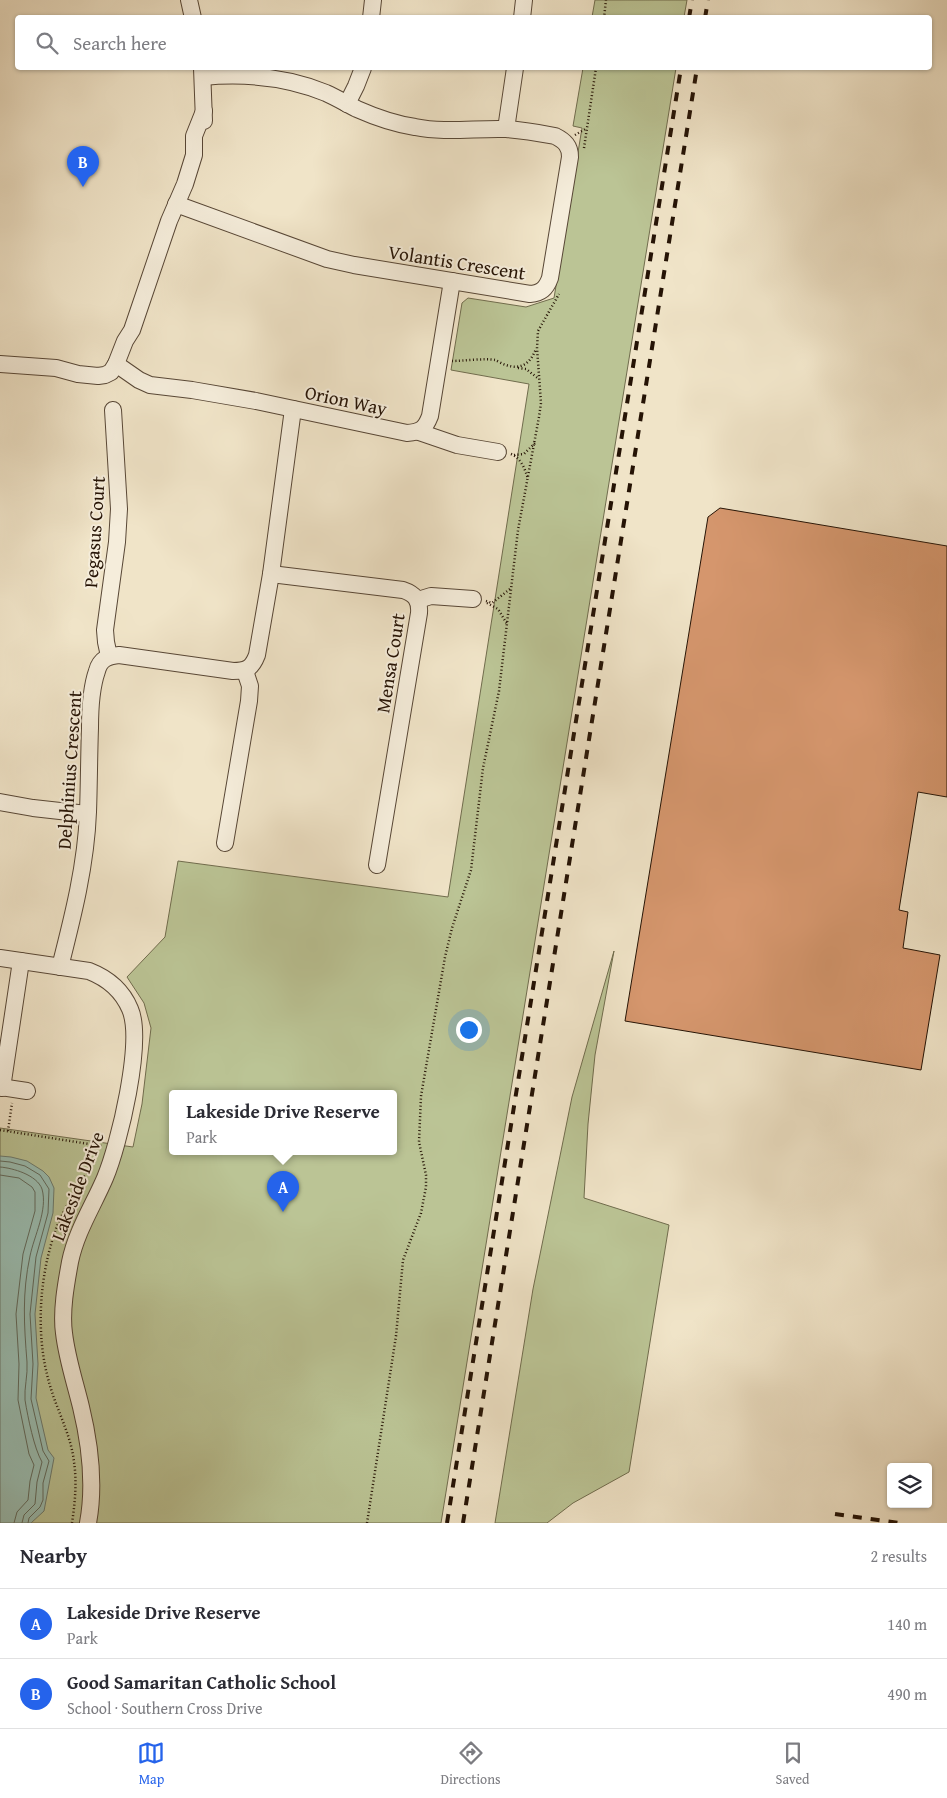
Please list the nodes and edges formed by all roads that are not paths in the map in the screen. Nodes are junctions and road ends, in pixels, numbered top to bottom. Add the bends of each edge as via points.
1 (189, 0) edge
2 (373, 0) edge
3 (524, 0) edge
4 (192, 15) edge
5 (371, 15) edge
6 (522, 15) edge
7 (362, 70) edge
8 (515, 70) edge
9 (203, 72) edge
10 (347, 104) junction
11 (506, 129) junction
12 (176, 204) junction
13 (452, 281) junction
14 (0, 364) edge
15 (120, 367) junction
16 (294, 409) junction
17 (114, 410) dead end
18 (420, 432) junction
19 (506, 454) road end
20 (271, 574) junction
21 (473, 599) dead end
22 (418, 600) junction
23 (109, 656) junction
24 (245, 671) junction
25 (0, 802) edge
26 (88, 814) junction
27 (225, 843) dead end
28 (376, 865) dead end
29 (0, 958) edge
30 (21, 962) junction
31 (60, 967) junction
32 (11, 1089) edge
33 (88, 1523) edge

1 - 4 street
2 - 5 street
3 - 6 street
7 - 10 street
8 - 11 street
9 - 10 street, Volantis Crescent via 255,75 297,83
9 - 12 street via 204,111 194,136 194,155 186,184
10 - 11 street, Volantis Crescent via 385,120 414,127
11 - 13 street, Volantis Crescent via 555,136 570,150 547,287 539,293 530,294
12 - 13 street, Volantis Crescent via 327,258
12 - 15 street via 132,330 125,341
13 - 18 street via 430,416
14 - 15 street via 56,368 98,376
15 - 16 street, Orion Way via 150,385
16 - 18 street, Orion Way via 407,433
16 - 20 street
17 - 23 street, Pegasus Court via 119,509 105,630
18 - 19 street, Orion Way via 457,445
20 - 22 street, Mensa Court via 403,590
20 - 24 street via 257,655 253,665
21 - 22 street via 431,596
22 - 28 street, Mensa Court via 420,613
23 - 24 street
23 - 26 street, Delphinius Crescent via 101,661 96,672 90,706
24 - 27 street via 250,686 249,701
25 - 26 street
26 - 31 street, Delphinius Crescent via 74,914
29 - 30 street, Lakeside Drive
30 - 31 street, Lakeside Drive
30 - 32 street
31 - 33 street, Lakeside Drive via 89,971 113,985 130,1008 135,1038 117,1143 106,1177 76,1242 65,1297 64,1331 88,1442 91,1474

